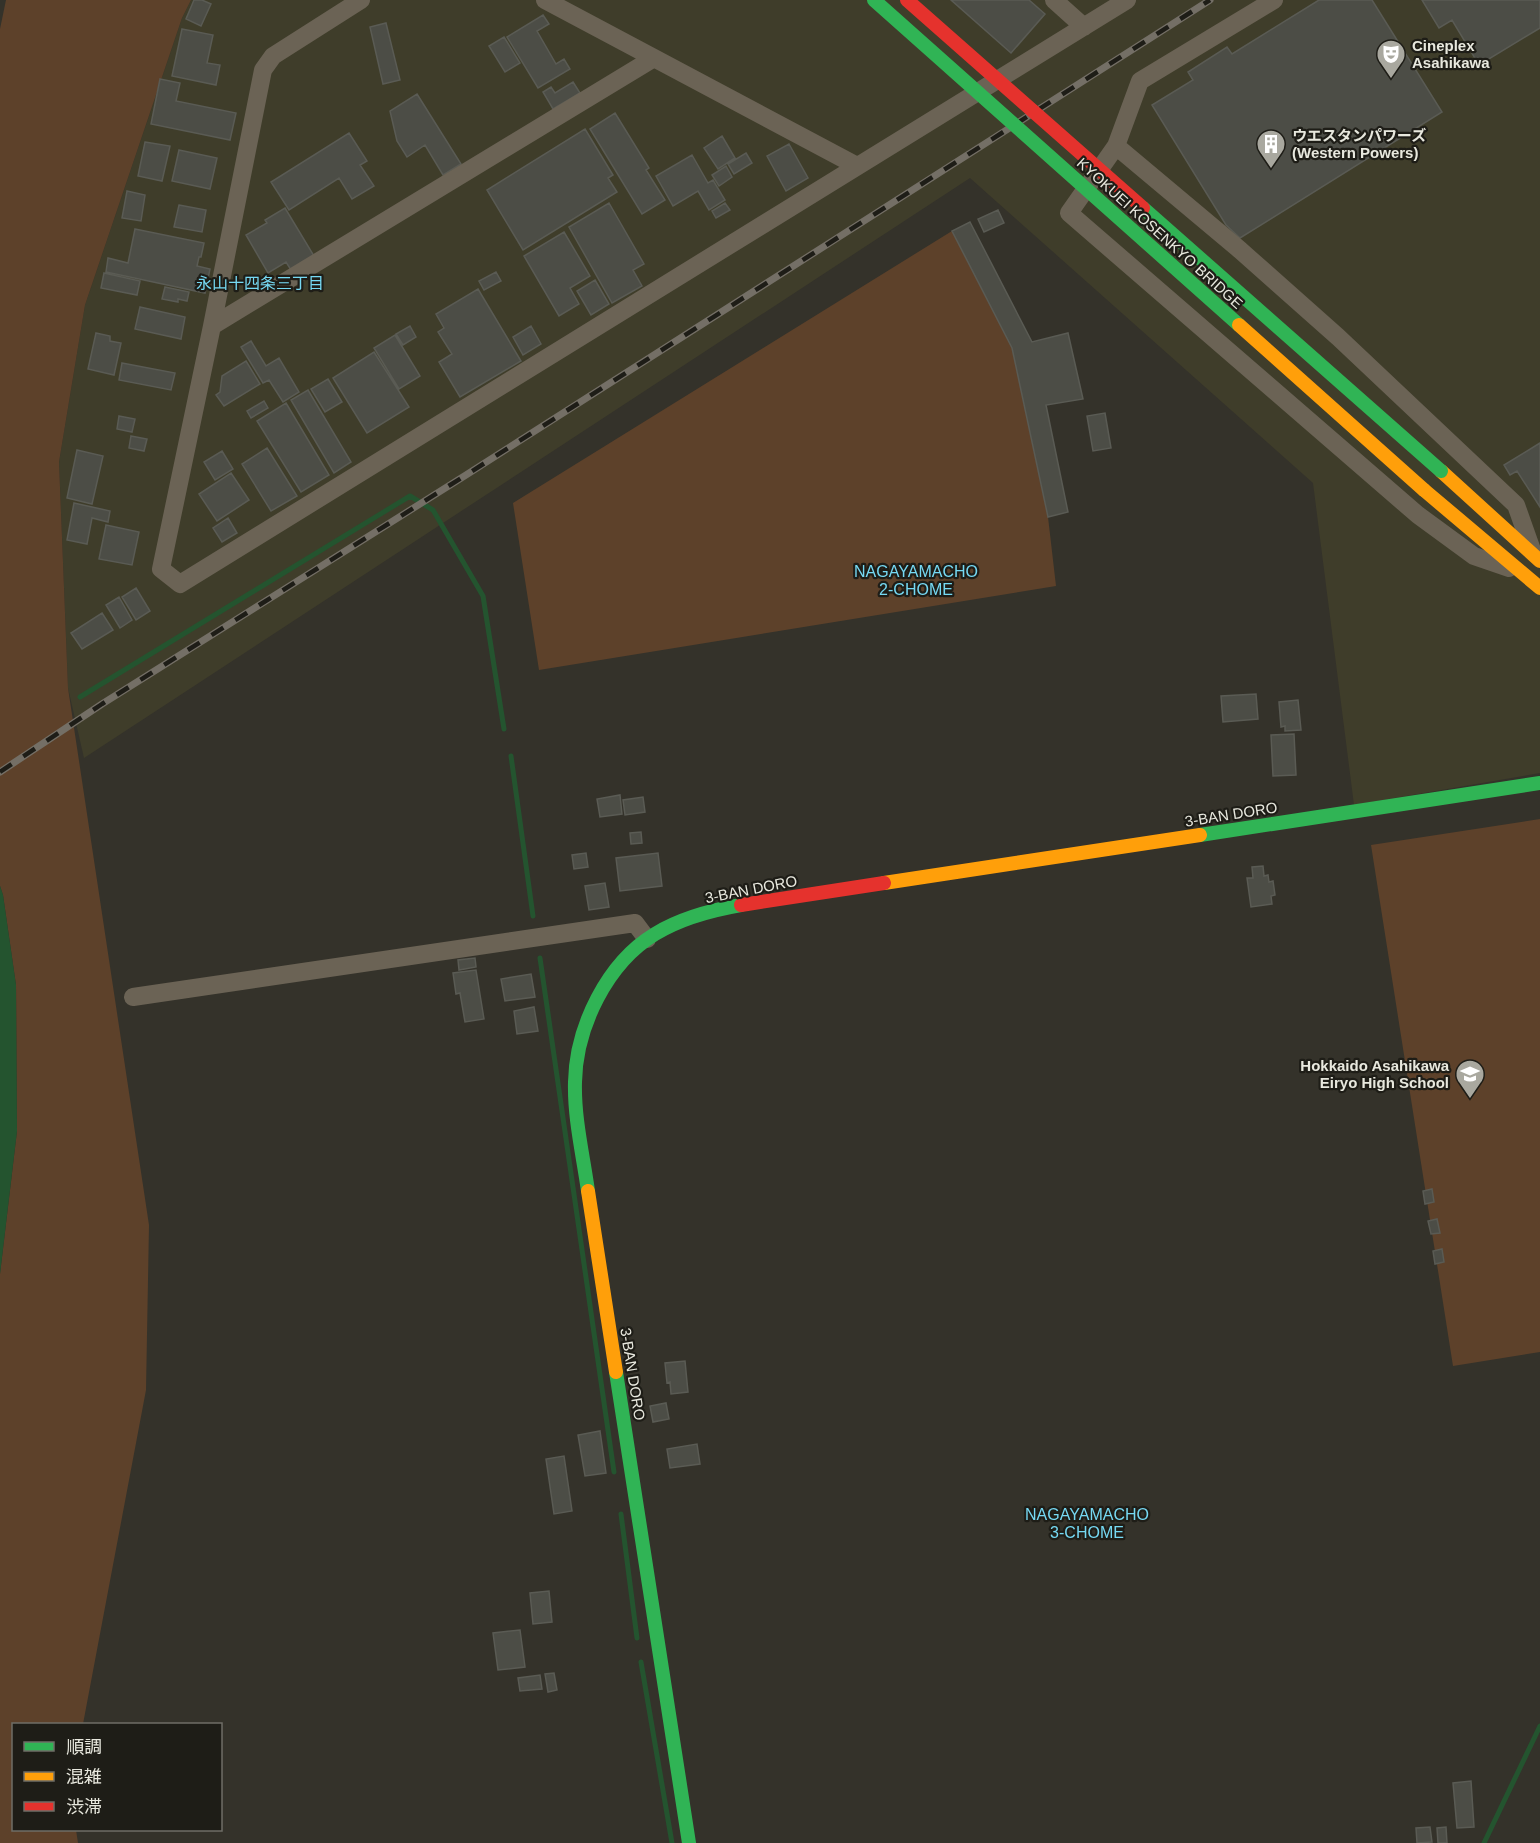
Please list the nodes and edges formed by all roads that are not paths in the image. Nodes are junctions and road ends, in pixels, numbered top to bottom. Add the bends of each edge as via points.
1 (361, 0) edge
2 (545, 0) edge
3 (874, 0) edge
4 (907, 0) edge
5 (1054, 0) edge
6 (1127, 0) edge
7 (1274, 0) edge
8 (1084, 27) junction
9 (654, 58) junction
10 (1116, 146) junction
11 (857, 166) junction
12 (212, 326) junction
13 (1537, 558) edge
14 (1522, 573) junction
15 (1540, 588) edge
16 (1540, 783) edge
17 (647, 939) junction
18 (133, 998) dead end
19 (689, 1843) edge

1 - 12 street via 273,56 263,70
2 - 9 street
3 - 14 street, KYOKUEI KOSENKYO BRIDGE, bridge
4 - 13 street, KYOKUEI KOSENKYO BRIDGE, bridge
5 - 8 street
6 - 8 street
7 - 10 street via 1140,81
8 - 11 street
9 - 11 street
9 - 12 street
10 - 13 street via 1338,337 1516,505
10 - 14 street via 1069,213 1418,515 1474,556
11 - 12 street via 180,584 161,569
14 - 15 street, KYOKUEI KOSENKYO BRIDGE
16 - 17 street, 3-BAN DORO via 722,908 685,920
17 - 18 street via 635,923
17 - 19 street, 3-BAN DORO via 615,971 594,1005 580,1039 575,1077 577,1118

